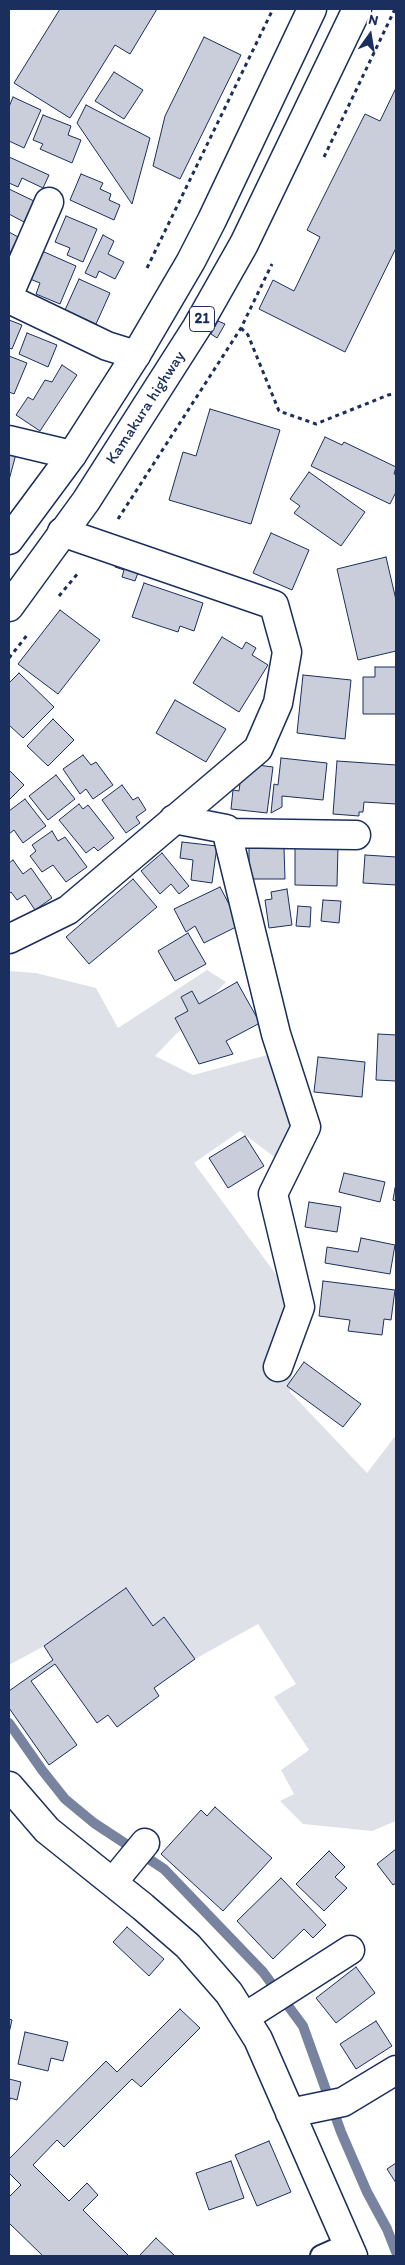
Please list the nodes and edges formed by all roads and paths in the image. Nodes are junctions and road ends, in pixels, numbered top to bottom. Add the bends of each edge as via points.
1 (273, 9) edge
2 (312, 9) edge
3 (357, 9) edge
4 (49, 202) dead end
5 (146, 270) dead end
6 (9, 294) edge
7 (9, 299) edge
8 (241, 328) dead end
9 (136, 355) junction
10 (396, 394) edge
11 (9, 440) edge
12 (72, 455) junction
13 (62, 532) junction
14 (9, 540) edge
15 (9, 606) edge
16 (174, 818) junction
17 (227, 833) junction
18 (356, 835) dead end
19 (9, 939) edge
20 (278, 1367) dead end
21 (9, 1786) edge
22 (145, 1843) dead end
23 (120, 1874) junction
24 (350, 1950) dead end
25 (252, 2012) junction
26 (396, 2070) edge
27 (299, 2111) junction
28 (350, 2250) edge
29 (321, 2256) edge

1 - 5 path
2 - 9 street, 21 via 212,220
3 - 13 street, Kamakura highway / 21 via 244,244 207,310 91,493
4 - 6 street
7 - 9 street via 107,346
8 - 10 path via 248,335 279,411 316,424 388,394
9 - 12 street, 21
11 - 12 street
12 - 14 street, 21
13 - 15 street, Kamakura highway / 21
13 - 16 street via 274,605 287,652 278,703 258,749
16 - 17 street via 226,829
16 - 19 street via 68,910
17 - 18 street
17 - 20 street via 276,1034 306,1127 274,1194 300,1307
21 - 23 street via 47,1830
22 - 23 street
23 - 25 street via 229,1993
24 - 25 street
25 - 27 street via 258,2039
26 - 27 street via 343,2102
27 - 28 street
28 - 29 lane

